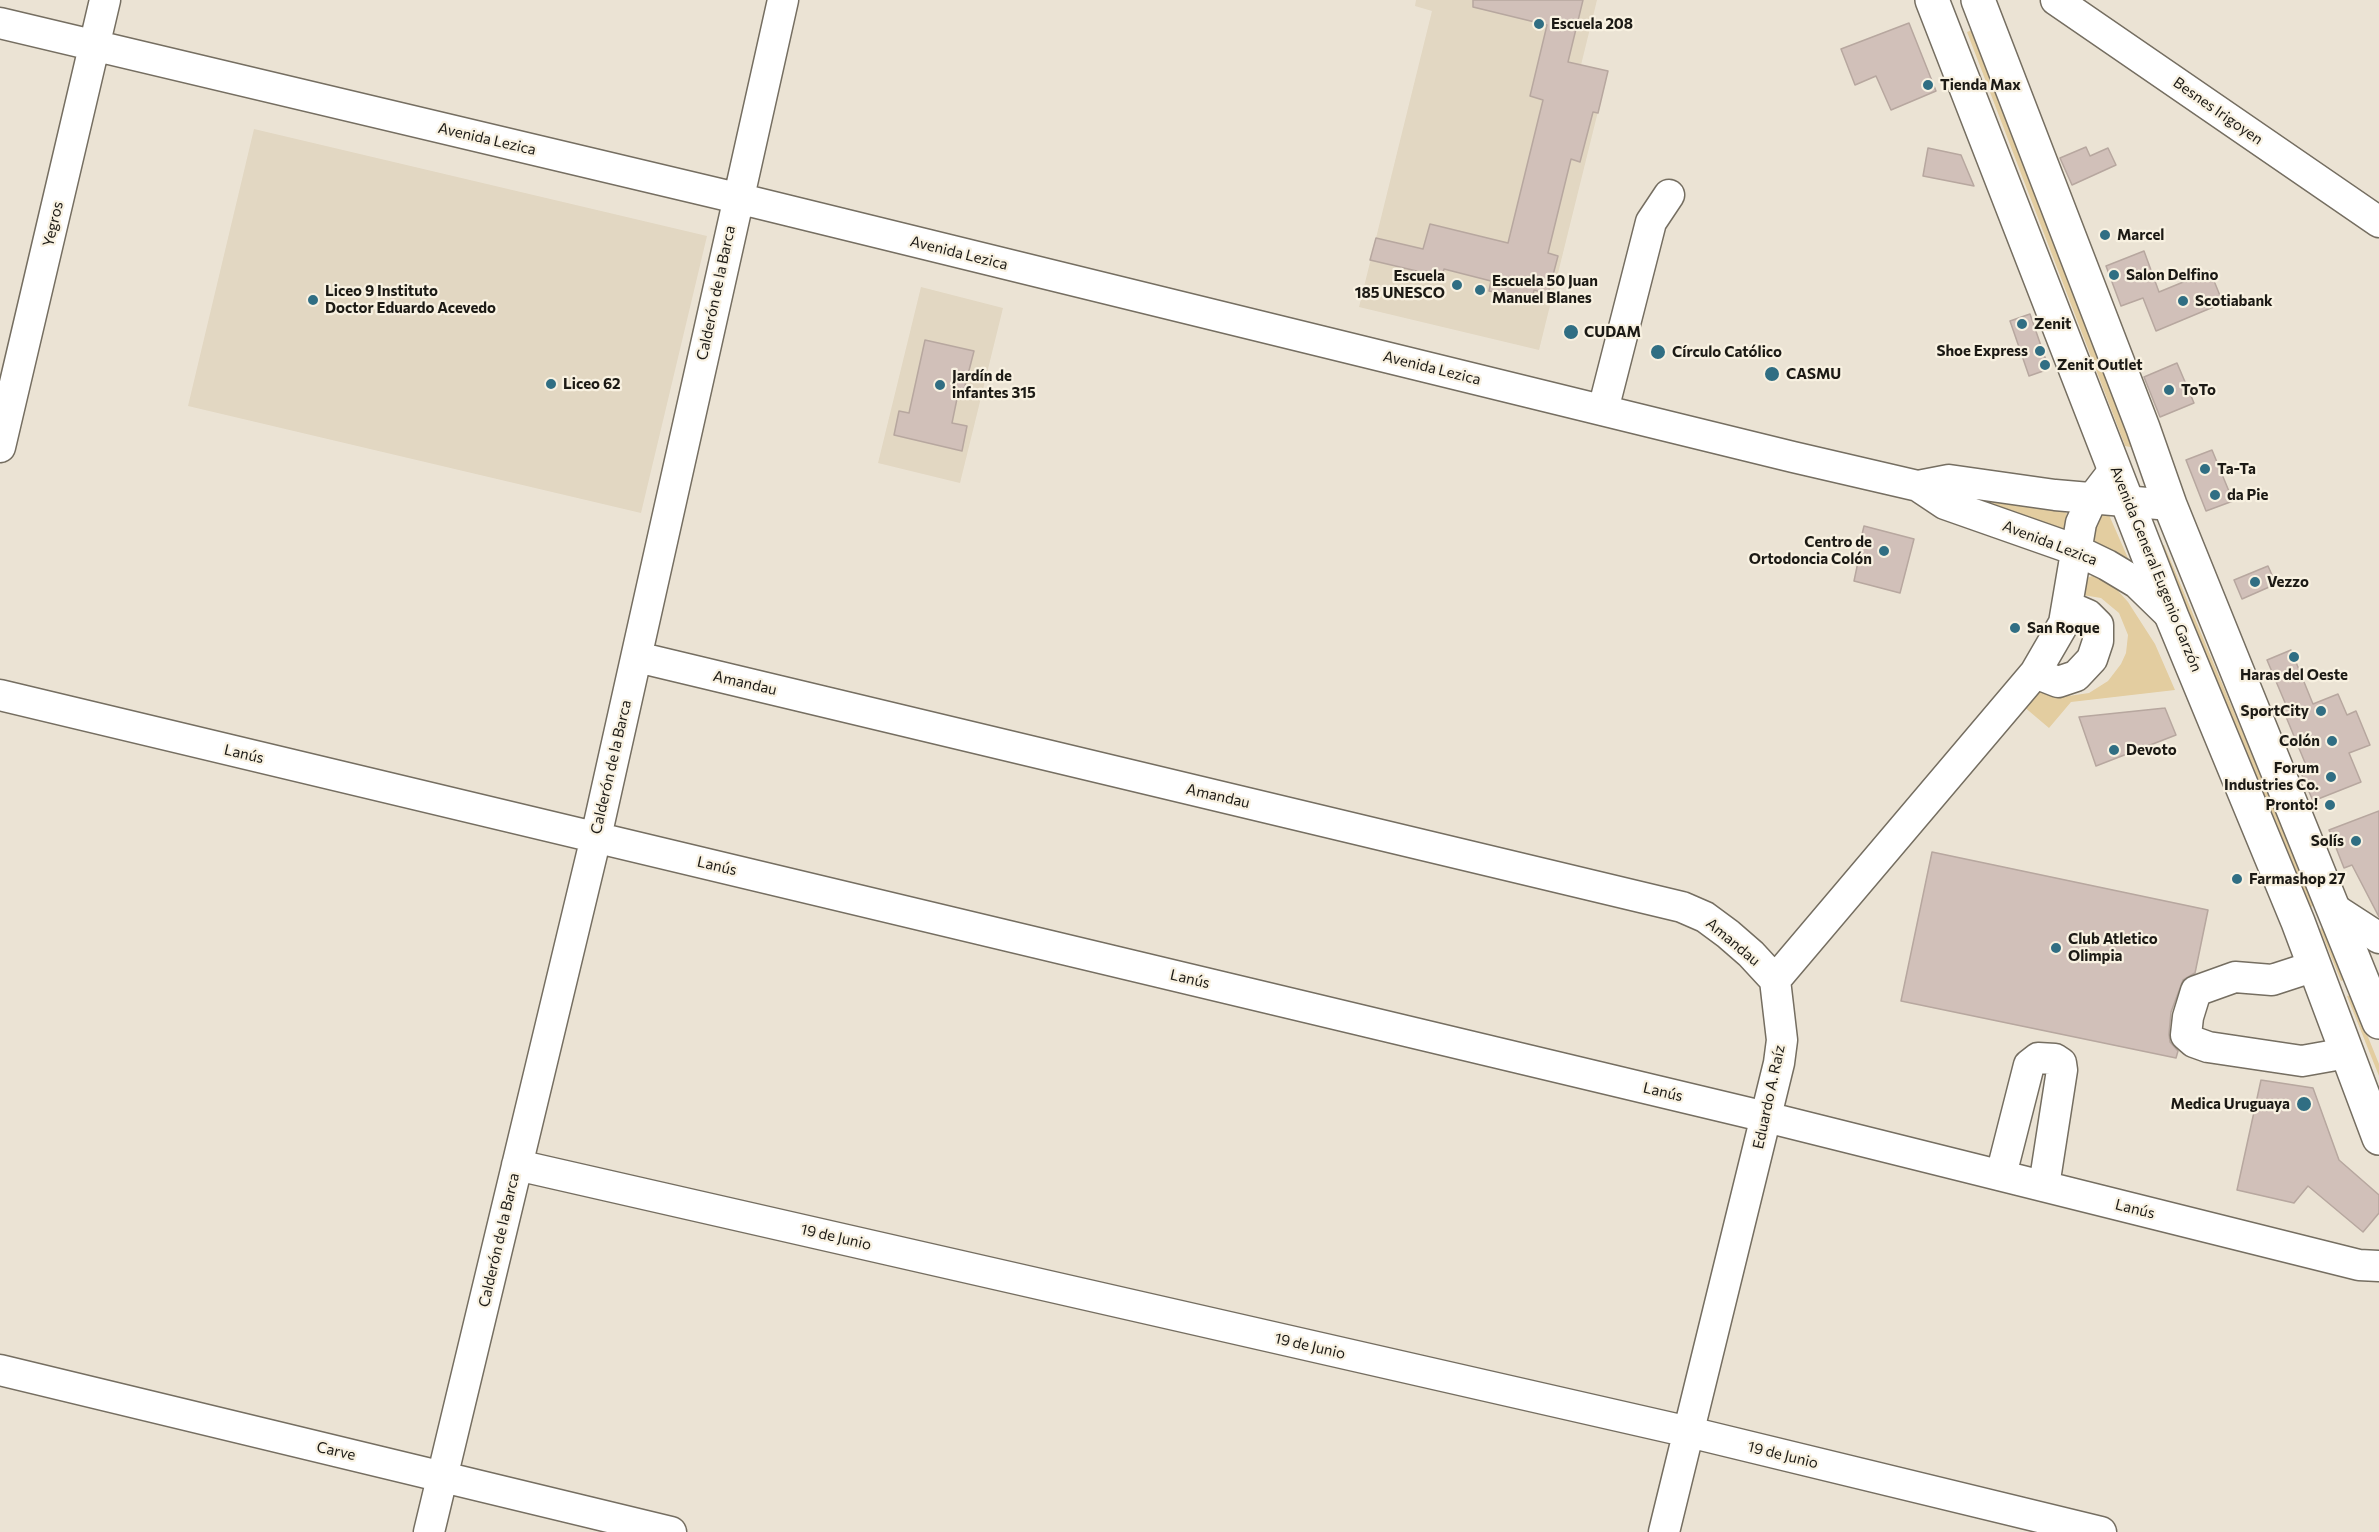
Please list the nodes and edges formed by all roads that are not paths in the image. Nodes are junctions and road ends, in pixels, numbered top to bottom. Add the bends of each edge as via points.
1 (105, 0) edge
2 (783, 0) edge
3 (1932, 0) edge
4 (1978, 0) edge
5 (2056, 0) edge
6 (0, 23) edge
7 (94, 46) junction
8 (1669, 195) dead end
9 (737, 198) junction
10 (2379, 222) edge
11 (1603, 410) junction
12 (0, 447) edge
13 (2115, 469) junction
14 (1918, 486) junction
15 (2092, 499) junction
16 (2130, 503) junction
17 (2170, 505) junction
18 (2076, 550) junction
19 (2067, 606) junction
20 (2172, 617) junction
21 (637, 657) junction
22 (2035, 673) junction
23 (0, 695) edge
24 (596, 837) junction
25 (2332, 908) junction
26 (2379, 938) edge
27 (2315, 966) junction
28 (1775, 980) junction
29 (2379, 1022) edge
30 (2361, 1076) edge
31 (1766, 1117) junction
32 (2379, 1138) edge
33 (518, 1165) junction
34 (2001, 1175) junction
35 (2043, 1186) junction
36 (2379, 1266) edge
37 (0, 1370) edge
38 (1689, 1432) junction
39 (443, 1476) junction
40 (429, 1532) edge
41 (671, 1532) edge
42 (1664, 1532) edge
43 (2101, 1532) edge

1 - 7 street, Yegros
2 - 9 street, Calderón de la Barca
3 - 13 main road, Avenida General Eugenio Garzón
4 - 17 main road
5 - 10 street, Besnes Irigoyen
6 - 7 street, Avenida Lezica
7 - 9 street, Avenida Lezica
7 - 12 street, Yegros
8 - 11 street via 1651,222
9 - 11 street, Avenida Lezica
9 - 21 street, Calderón de la Barca
11 - 14 street, Avenida Lezica
13 - 15 street
13 - 16 main road, Avenida General Eugenio Garzón
14 - 15 street, Avenida Lezica via 1949,480
14 - 18 street, Avenida Lezica via 1945,504
15 - 16 street, Avenida Lezica
15 - 18 street via 2081,523
16 - 17 street, Avenida Lezica
16 - 20 main road, Avenida General Eugenio Garzón
17 - 25 main road
18 - 19 street
18 - 20 street, Avenida Lezica via 2137,583
19 - 22 street via 2064,622
19 - 22 street via 2088,615 2098,625 2092,659 2076,676 2058,682
20 - 27 main road, Avenida General Eugenio Garzón
21 - 24 street, Calderón de la Barca
21 - 28 street, Amandau via 1682,908 1728,934
22 - 28 street
23 - 24 street, Lanús
24 - 31 street, Lanús
24 - 33 street, Calderón de la Barca
25 - 26 street
25 - 29 main road
27 - 30 main road, Avenida General Eugenio Garzón
27 - 30 street via 2272,980 2235,977 2196,991 2187,1035 2208,1047 2302,1061
28 - 31 street, Eduardo A. Raíz via 1782,1040
30 - 32 main road, Avenida General Eugenio Garzón
31 - 34 street, Lanús
31 - 38 street, Eduardo A. Raíz
33 - 38 street, 19 de Junio
33 - 39 street, Calderón de la Barca
34 - 35 street, Lanús
34 - 35 street via 2029,1065 2038,1058 2055,1059 2062,1070
35 - 36 street, Lanús via 2359,1265
37 - 39 street, Carve
38 - 42 street, Eduardo A. Raíz
38 - 43 street, 19 de Junio
39 - 40 street, Calderón de la Barca
39 - 41 street, Carve

